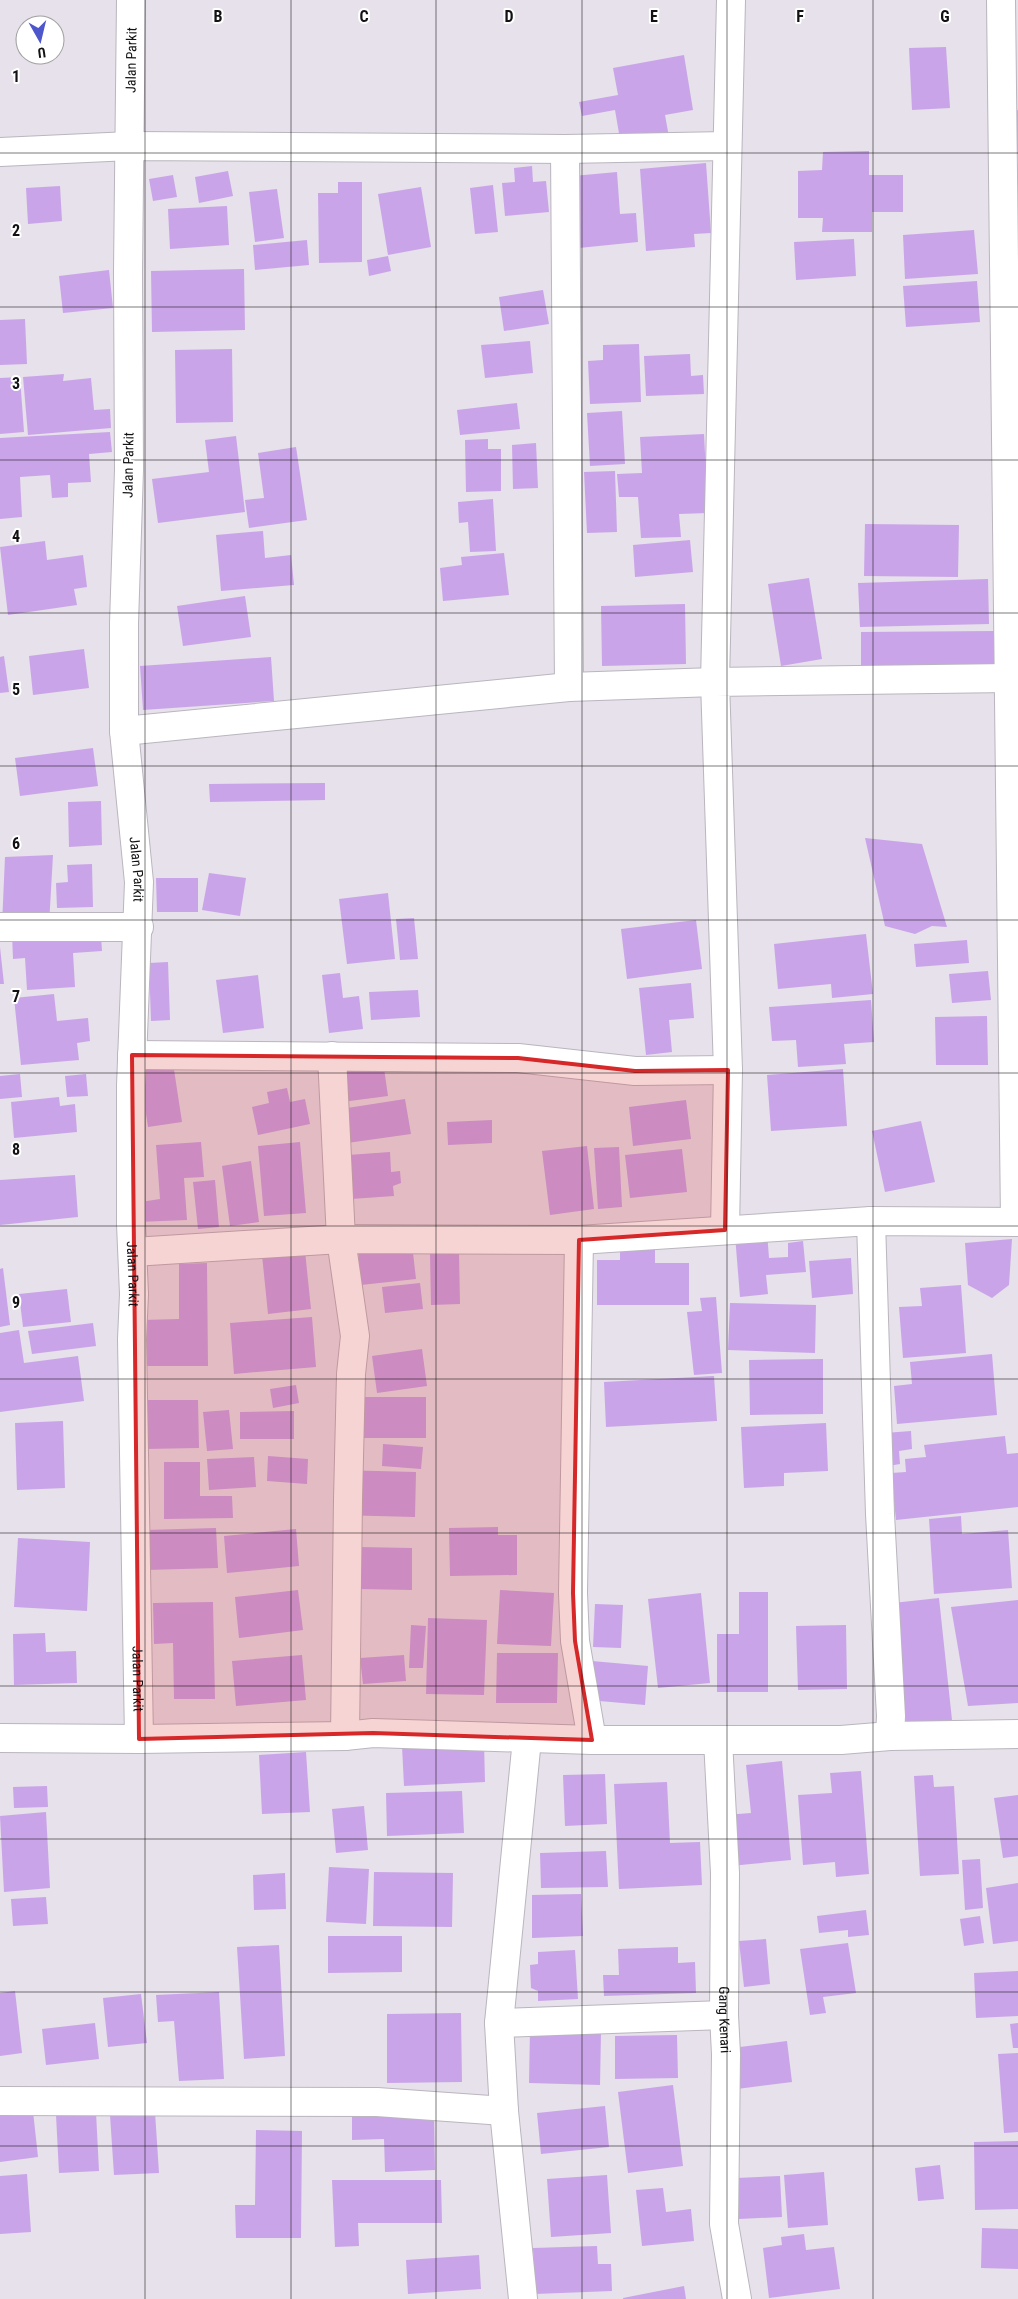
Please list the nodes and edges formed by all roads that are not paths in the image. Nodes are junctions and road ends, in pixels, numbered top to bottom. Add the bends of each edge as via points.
1 (131, 0) edge
2 (732, 0) edge
3 (1001, 0) edge
4 (130, 146) junction
5 (728, 146) junction
6 (565, 149) junction
7 (0, 152) edge
8 (715, 682) junction
9 (569, 687) junction
10 (1011, 699) edge
11 (124, 730) junction
12 (0, 927) edge
13 (139, 927) junction
14 (132, 1055) junction
15 (332, 1056) junction
16 (728, 1070) junction
17 (871, 1221) junction
18 (1016, 1222) edge
19 (725, 1230) junction
20 (341, 1239) junction
21 (579, 1240) junction
22 (133, 1252) junction
23 (1018, 1734) edge
24 (345, 1736) junction
25 (890, 1736) junction
26 (0, 1738) edge
27 (139, 1739) junction
28 (528, 1739) junction
29 (592, 1740) junction
30 (718, 1740) junction
31 (724, 2015) junction
32 (500, 2023) junction
33 (0, 2101) edge
34 (504, 2111) junction
35 (523, 2299) edge
36 (737, 2299) edge

1 - 4 street, Jalan Parkit
2 - 5 street
3 - 10 street
4 - 6 street
4 - 7 street
4 - 11 street, Jalan Parkit
5 - 6 street
5 - 8 street
6 - 9 street
8 - 9 street
8 - 10 street
8 - 16 street
9 - 11 street
10 - 18 street
11 - 13 street, Jalan Parkit via 139,882
12 - 13 street
13 - 14 street, Jalan Parkit
14 - 15 street
14 - 22 street, Jalan Parkit
15 - 16 street via 518,1058 635,1071
15 - 20 street
16 - 19 street
17 - 18 street
17 - 19 street
17 - 25 street
19 - 21 street
20 - 21 street
20 - 22 street
20 - 24 street via 355,1336 348,1499
21 - 29 street via 573,1593 575,1641
22 - 27 street, Jalan Parkit
23 - 25 street
24 - 27 street
24 - 28 street via 373,1733
25 - 30 street via 841,1740
26 - 27 street
28 - 29 street
28 - 32 street
29 - 30 street
30 - 31 street, Gang Kenari via 725,1873
31 - 32 street
31 - 36 street, Gang Kenari via 724,2224
32 - 34 street
33 - 34 street via 377,2102
34 - 35 street

